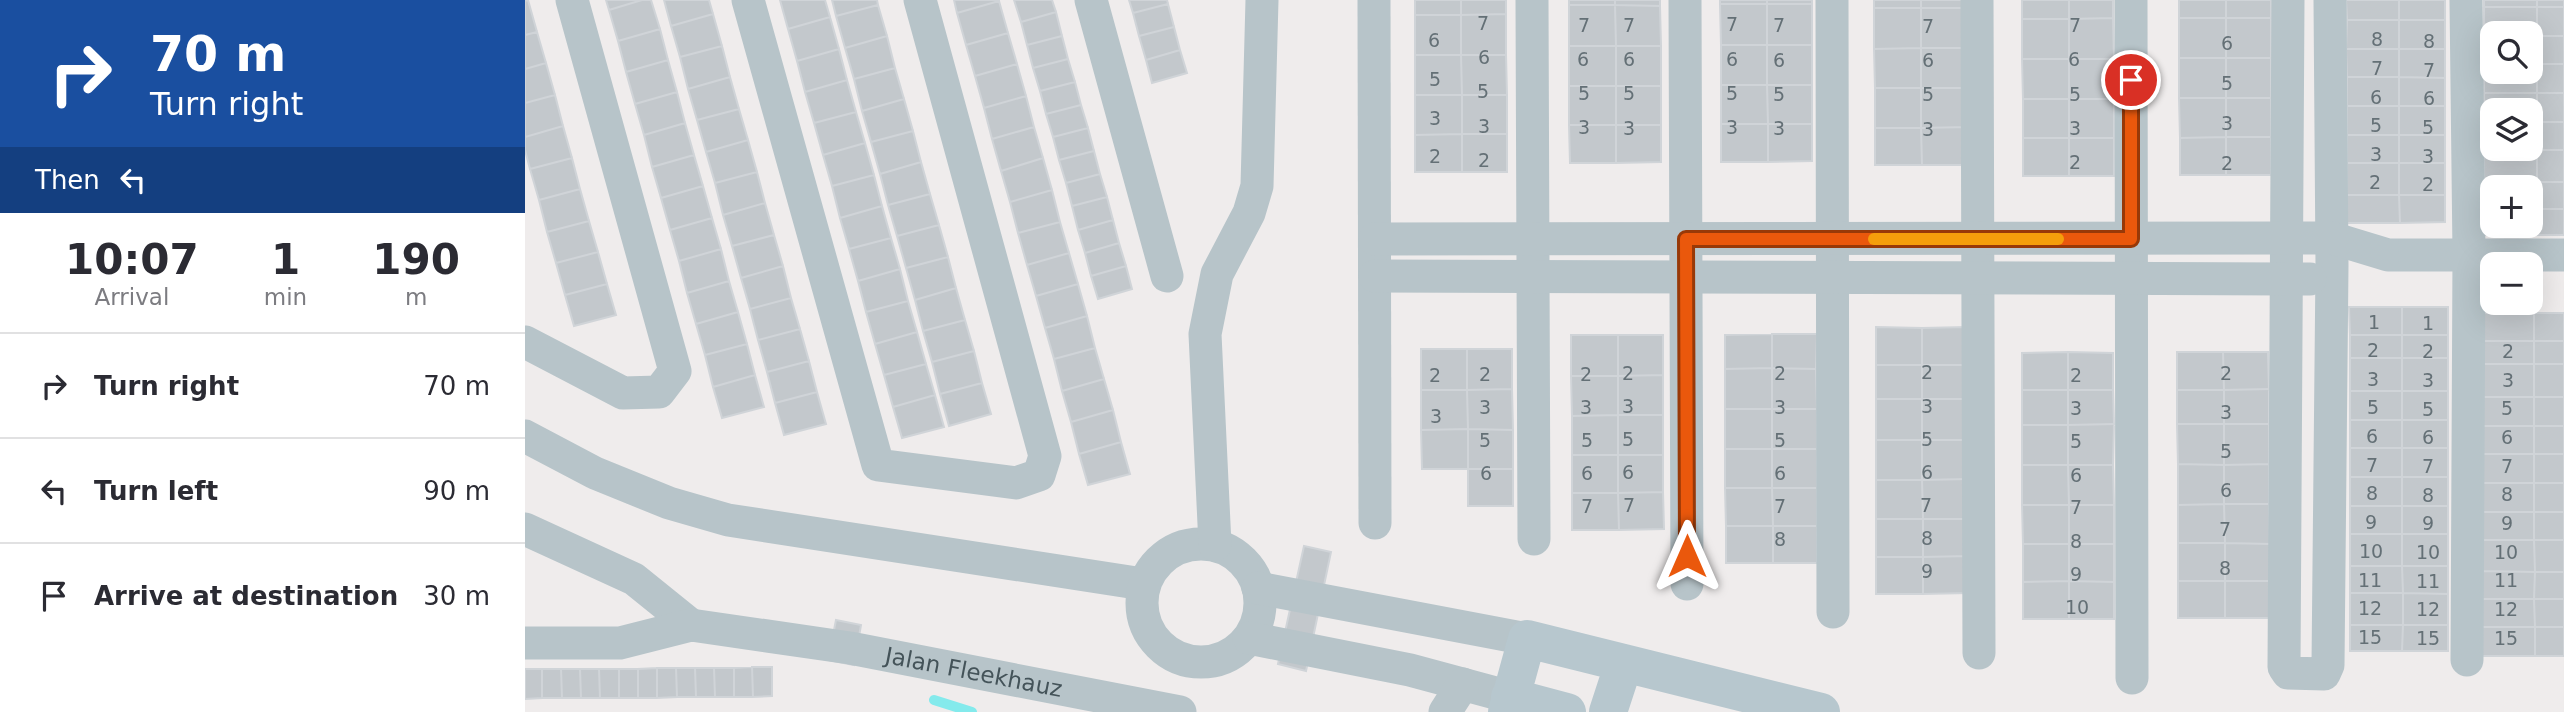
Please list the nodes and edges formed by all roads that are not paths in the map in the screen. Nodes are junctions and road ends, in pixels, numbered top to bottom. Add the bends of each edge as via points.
1 (572, 0) edge
2 (748, 0) edge
3 (921, 0) edge
4 (1091, 0) edge
5 (1262, 0) edge
6 (1374, 0) edge
7 (1532, 0) edge
8 (1685, 0) edge
9 (1832, 0) edge
10 (1977, 0) edge
11 (2131, 0) edge
12 (2288, 0) edge
13 (2330, 0) edge
14 (2466, 0) edge
15 (1375, 239) junction
16 (1533, 239) junction
17 (1686, 239) junction
18 (1832, 239) junction
19 (1978, 239) junction
20 (2131, 239) junction
21 (2287, 239) junction
22 (2332, 239) junction
23 (2469, 254) junction
24 (2564, 254) edge
25 (2388, 255) junction
26 (1167, 276) dead end
27 (1375, 276) junction
28 (1533, 277) junction
29 (1686, 277) junction
30 (1832, 277) junction
31 (1978, 277) junction
32 (2131, 277) junction
33 (2287, 279) junction
34 (2332, 279) junction
35 (525, 342) edge
36 (525, 436) edge
37 (1375, 523) dead end
38 (525, 529) edge
39 (1534, 539) dead end
40 (1206, 544) junction
41 (1143, 584) junction
42 (1687, 584) dead end
43 (1258, 588) junction
44 (1833, 612) dead end
45 (1420, 619) junction
46 (691, 625) junction
47 (1249, 638) junction
48 (1527, 639) junction
49 (525, 643) edge
50 (1979, 653) dead end
51 (2467, 660) dead end
52 (1624, 663) junction
53 (1411, 670) junction
54 (2132, 678) dead end
55 (1463, 684) junction
56 (1508, 704) edge
57 (1180, 712) edge
58 (1445, 712) edge
59 (1567, 712) edge
60 (1608, 712) edge
61 (1821, 712) edge

1 - 35 street via 675,371 659,392 623,393
2 - 3 street via 878,465 1016,483 1039,475 1045,456
4 - 26 street
5 - 40 street via 1257,186 1249,213 1217,274 1205,334 1210,482
6 - 15 street
7 - 16 street
8 - 17 street
9 - 18 street
10 - 19 street
11 - 20 street
12 - 21 street
13 - 22 street
14 - 23 street
15 - 16 street
15 - 27 street
16 - 17 street
16 - 28 street
17 - 18 street
17 - 29 street
18 - 19 street
18 - 30 street
19 - 20 street
19 - 31 street
20 - 21 street
20 - 32 street
21 - 22 street
21 - 33 street
22 - 25 street
22 - 34 street
23 - 24 street
23 - 25 street
23 - 51 street
25 - 34 street
27 - 28 street
27 - 37 street
28 - 29 street
28 - 39 street
29 - 30 street
29 - 42 street
30 - 31 street
30 - 44 street
31 - 32 street
31 - 50 street
32 - 33 street
32 - 54 street
33 - 34 street
33 - 34 street via 2284,667 2288,673 2323,674 2328,665
36 - 41 street via 596,473 669,503 728,520
38 - 46 street via 634,579
40 - 41 street via 1184,546 1167,554
40 - 43 street via 1227,550 1247,566
41 - 47 street via 1145,621 1153,638 1183,660 1219,659
43 - 45 street
43 - 47 street via 1259,614
45 - 48 street
45 - 53 street
46 - 49 street via 620,643
46 - 57 street, Jalan Fleekhauz via 850,649
47 - 53 street
48 - 52 main road
48 - 56 main road
52 - 60 main road
52 - 61 main road
53 - 55 street
55 - 56 street
55 - 58 street
56 - 59 main road

